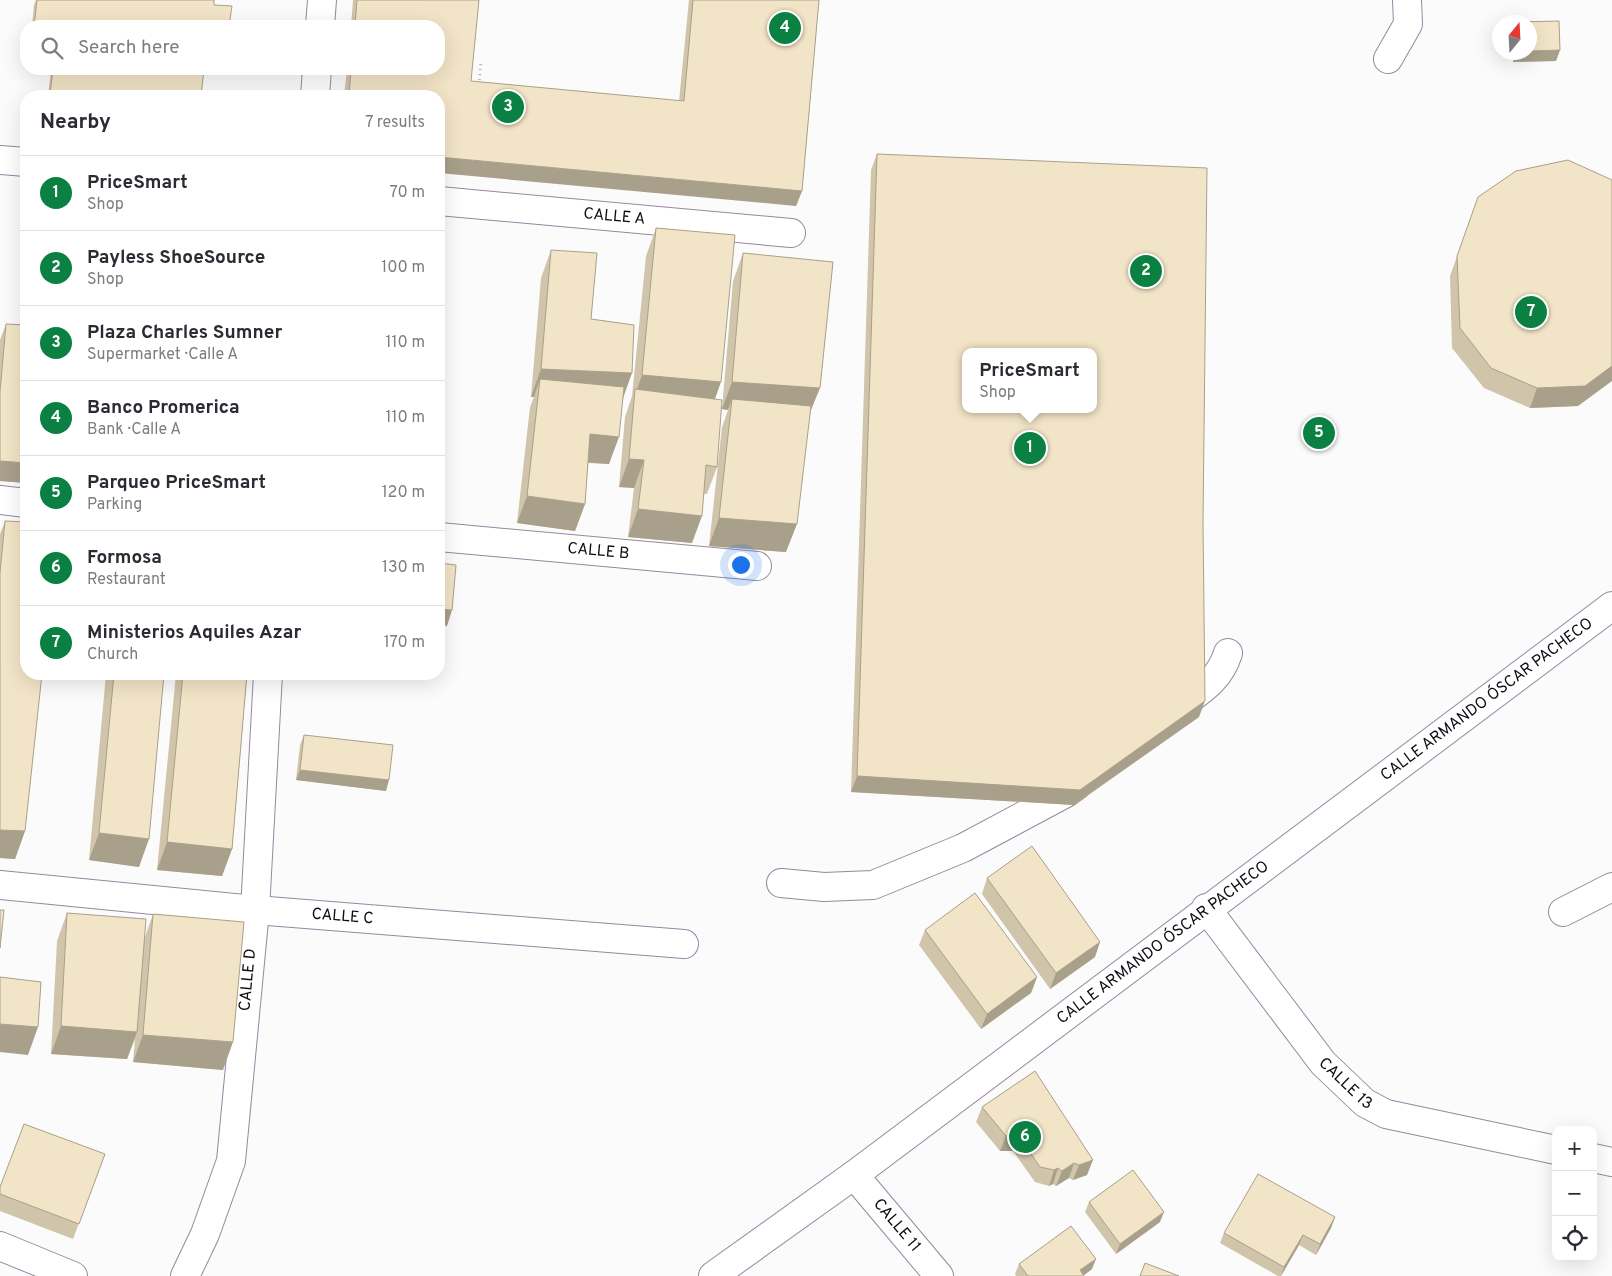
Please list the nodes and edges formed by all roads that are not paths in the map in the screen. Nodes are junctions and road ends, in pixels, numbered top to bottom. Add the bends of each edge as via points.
1 (322, 0) edge
2 (1407, 0) edge
3 (320, 20) edge
4 (1388, 59) dead end
5 (317, 75) edge
6 (315, 90) edge
7 (0, 160) edge
8 (20, 162) edge
9 (445, 201) edge
10 (790, 233) dead end
11 (0, 500) edge
12 (20, 502) edge
13 (445, 538) edge
14 (757, 566) dead end
15 (1612, 606) edge
16 (1228, 653) dead end
17 (268, 680) edge
18 (1152, 727) edge
19 (1097, 769) edge
20 (781, 883) dead end
21 (0, 885) edge
22 (1612, 887) edge
23 (1206, 908) junction
24 (255, 910) junction
25 (1563, 912) dead end
26 (684, 944) dead end
27 (1552, 1149) edge
28 (1597, 1159) edge
29 (1612, 1162) edge
30 (854, 1174) junction
31 (0, 1246) edge
32 (73, 1276) edge
33 (185, 1276) edge
34 (712, 1276) edge
35 (939, 1276) edge

1 - 3 street
2 - 4 street via 1408,24
5 - 6 street
7 - 8 street
9 - 10 street, CALLE A
11 - 12 street
13 - 14 street, CALLE B
15 - 23 street, CALLE ARMANDO ÓSCAR PACHECO
16 - 18 street via 1216,679
17 - 24 street, CALLE D
19 - 20 street via 1066,793 963,848 873,885 824,887
21 - 24 street, CALLE C
22 - 25 street
23 - 27 street, CALLE 13 via 1323,1062 1365,1103 1386,1114
23 - 30 street, CALLE ARMANDO ÓSCAR PACHECO
24 - 26 street, CALLE C
24 - 33 street, CALLE D via 231,1161 205,1234
28 - 29 street
30 - 34 street, CALLE ARMANDO ÓSCAR PACHECO
30 - 35 street, CALLE 11
31 - 32 street

